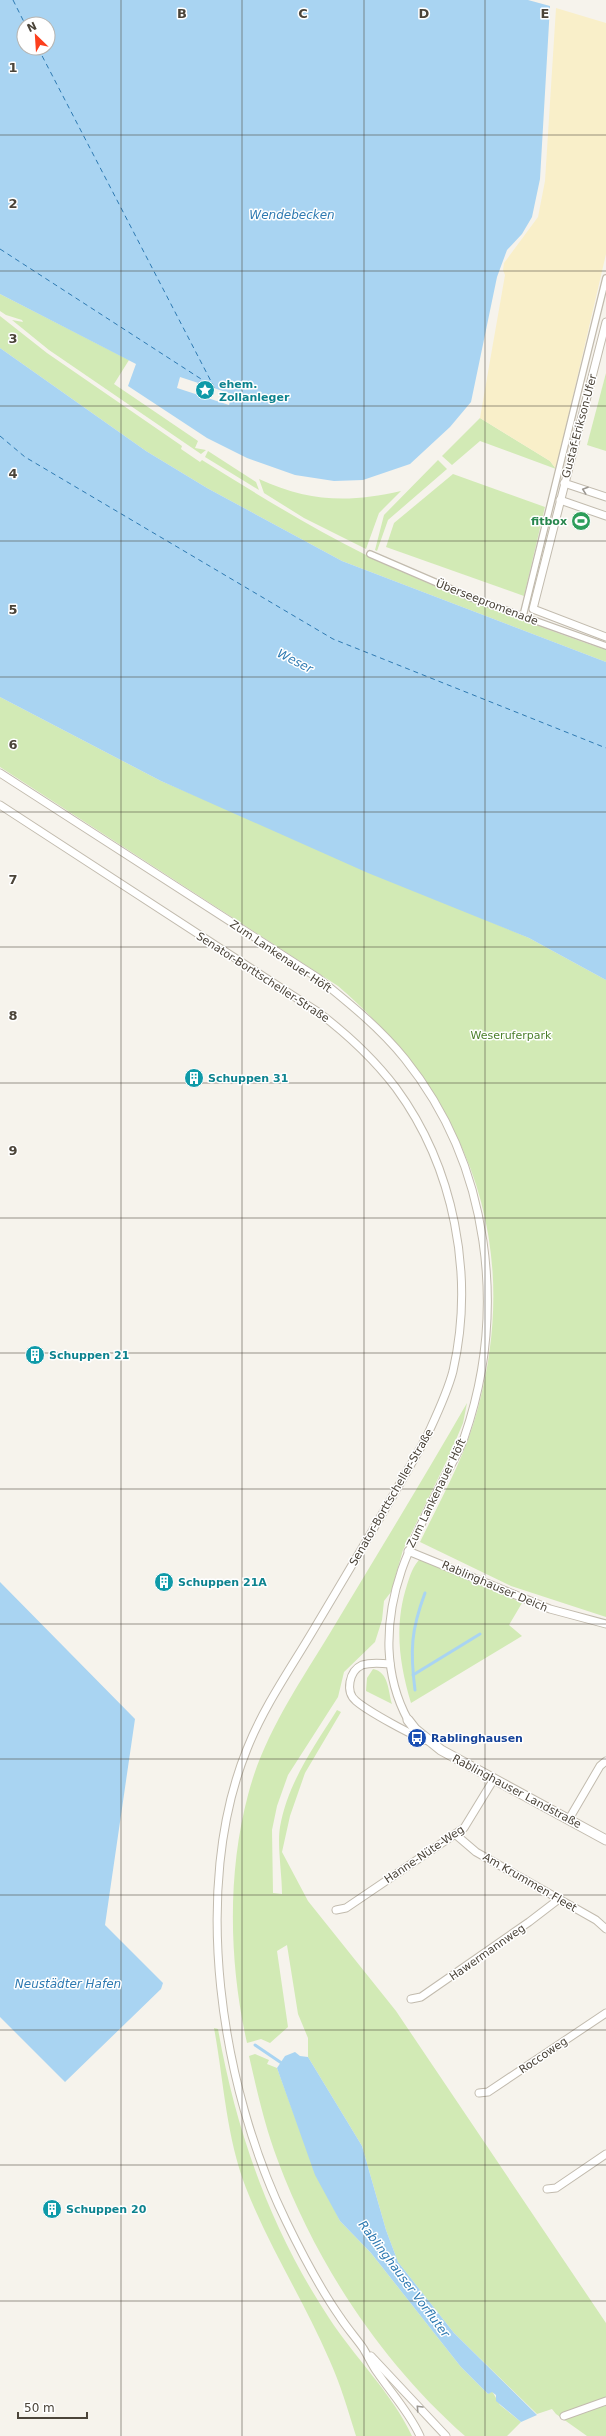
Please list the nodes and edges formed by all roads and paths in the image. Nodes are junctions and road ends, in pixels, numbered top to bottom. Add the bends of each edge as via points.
1 (606, 278) edge
2 (606, 322) edge
3 (603, 345) edge
4 (564, 483) junction
5 (606, 497) edge
6 (560, 500) junction
7 (606, 516) edge
8 (370, 554) dead end
9 (525, 605) junction
10 (533, 609) junction
11 (523, 616) junction
12 (606, 637) edge
13 (606, 646) edge
14 (0, 773) edge
15 (0, 805) edge
16 (408, 1551) junction
17 (606, 1624) edge
18 (390, 1664) junction
19 (408, 1720) joint
20 (428, 1741) junction
21 (606, 1761) edge
22 (494, 1779) junction
23 (569, 1819) junction
24 (455, 1834) junction
25 (606, 1840) edge
26 (559, 1899) junction
27 (336, 1910) dead end
28 (606, 1929) edge
29 (411, 1999) dead end
30 (606, 2013) edge
31 (479, 2093) dead end
32 (606, 2154) edge
33 (547, 2189) dead end
34 (364, 2349) junction
35 (606, 2400) edge
36 (564, 2416) dead end
37 (431, 2422) junction
38 (420, 2436) edge
39 (439, 2436) edge
40 (446, 2436) edge

1 - 9 street
2 - 3 street, Gustaf-Erikson-Ufer
3 - 4 street, Gustaf-Erikson-Ufer
5 -> 4 street
4 - 6 street, Gustaf-Erikson-Ufer
6 - 7 street
6 - 10 street, Gustaf-Erikson-Ufer
8 - 11 street, Überseepromenade via 472,598
9 - 10 street
9 - 11 street
10 - 12 street, Überseepromenade
11 - 13 street, Überseepromenade
14 - 16 street, Zum Lankenauer Höft via 318,978 365,1016 404,1058 440,1113 461,1155 478,1210 486,1250 486,1347 482,1375 463,1440
15 - 34 street, Senator-Borttscheller-Straße via 318,1012 356,1042 396,1088 416,1120 439,1169 453,1217 460,1258 462,1294 452,1371 440,1408 387,1507 258,1724 246,1751 227,1809 220,1861 218,1910 223,1997 230,2049 244,2108 263,2166 297,2244 321,2287
16 - 17 street, Rablinghauser Deich via 550,1609
16 - 18 street, Zum Lankenauer Höft via 399,1574 390,1615
18 - 19 street, Zum Lankenauer Höft via 398,1700
18 - 20 street, Rablinghauser Landstraße via 362,1666 353,1673 349,1685 351,1695 365,1707 417,1738
19 - 20 street, Rablinghauser Landstraße
20 - 22 street, Rablinghauser Landstraße
21 - 23 street via 600,1766
22 - 23 street, Rablinghauser Landstraße
22 - 24 street, Hanne-Nüte-Weg via 464,1828
23 - 25 street, Rablinghauser Landstraße
24 - 26 street, Am Krummen Fleet via 476,1852
24 - 27 street, Hanne-Nüte-Weg via 346,1908
26 - 28 street, Am Krummen Fleet via 596,1920
26 - 29 street, Hawermannweg via 421,1997
30 - 31 street, Roccoweg via 488,2092
32 - 33 street via 556,2188
37 -> 34 street, Senator-Borttscheller-Straße
34 - 38 street, Senator-Borttscheller-Straße
35 - 36 street
37 - 39 street
37 - 40 street, Senator-Borttscheller-Straße

